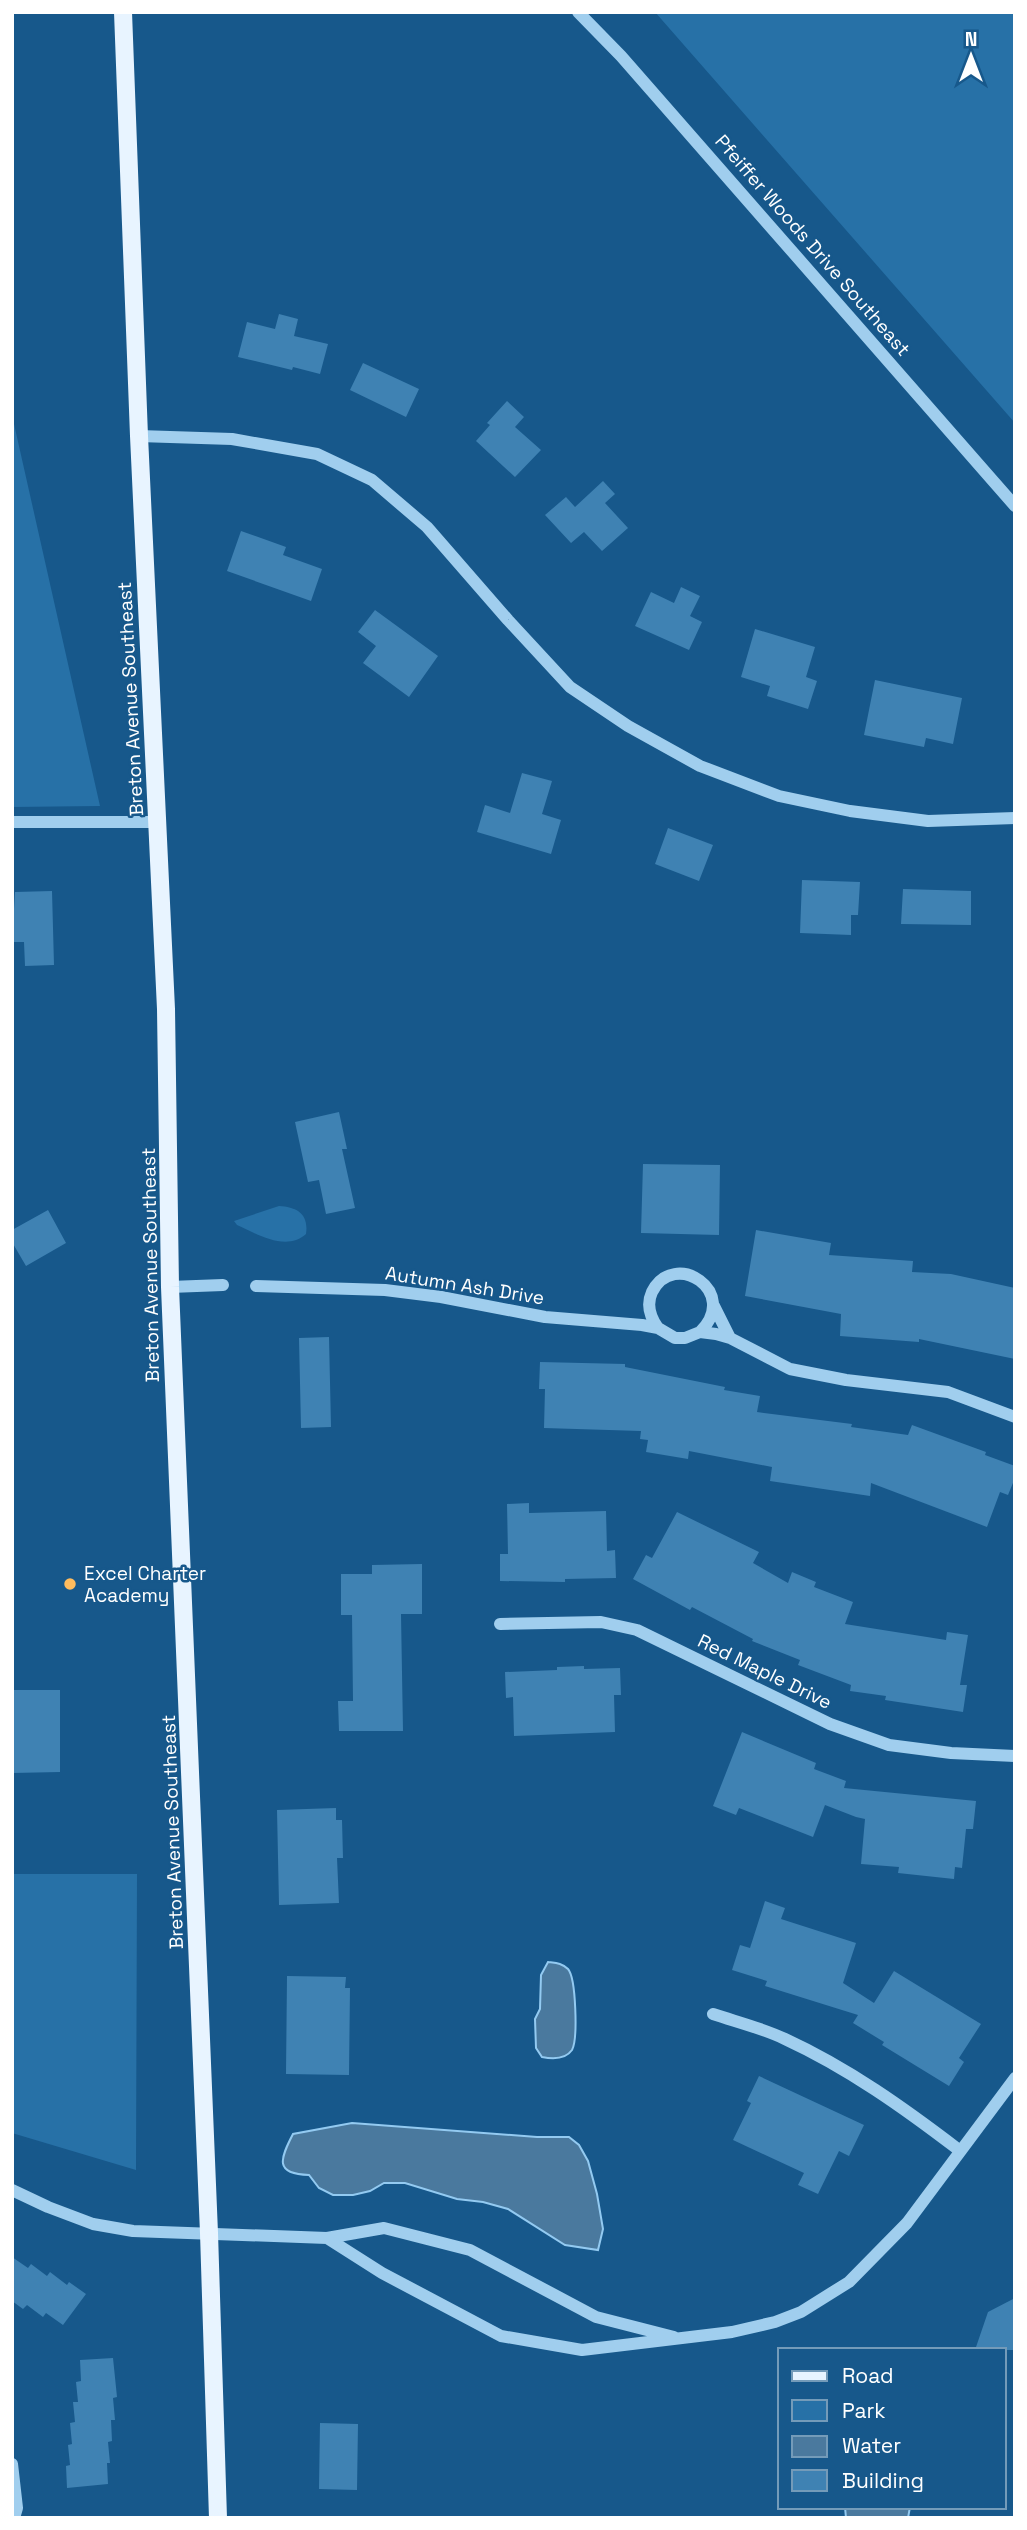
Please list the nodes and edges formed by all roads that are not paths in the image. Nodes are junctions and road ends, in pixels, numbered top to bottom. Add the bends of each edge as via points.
1 (123, 12) edge
2 (578, 12) edge
3 (139, 436) junction
4 (1015, 506) edge
5 (1015, 818) edge
6 (12, 822) edge
7 (156, 822) junction
8 (223, 1285) dead end
9 (256, 1286) dead end
10 (170, 1287) junction
11 (713, 1305) junction
12 (649, 1308) junction
13 (626, 1323) junction
14 (658, 1328) junction
15 (700, 1332) junction
16 (730, 1338) junction
17 (1015, 1417) edge
18 (500, 1624) dead end
19 (1015, 1756) edge
20 (713, 2014) dead end
21 (1015, 2078) edge
22 (959, 2150) junction
23 (12, 2190) edge
24 (209, 2233) junction
25 (327, 2238) junction
26 (684, 2339) junction
27 (12, 2464) edge
28 (14, 2518) edge
29 (218, 2518) edge

1 - 3 main road, Breton Avenue Southeast
2 - 4 street, Pfeiffer Woods Drive Southeast
3 - 5 street via 232,439 317,454 372,480 427,527 570,687 700,766 779,796 850,811 928,821
3 - 7 main road, Breton Avenue Southeast
6 - 7 street
7 - 10 main road, Breton Avenue Southeast via 166,1009
8 - 10 street
9 - 13 street, Autumn Ash Drive via 385,1290 545,1317
10 - 24 main road, Breton Avenue Southeast
11 - 12 street via 712,1295 699,1279 680,1274 661,1281
11 - 15 street
11 - 16 street
12 - 13 street
12 - 14 street
13 - 14 street, Autumn Ash Drive
14 - 15 street, Autumn Ash Drive via 675,1338
15 - 16 street, Autumn Ash Drive
16 - 17 street, Autumn Ash Drive via 790,1369 948,1392
18 - 19 street, Red Maple Drive via 601,1622 637,1630 830,1724 889,1745
20 - 22 street via 782,2038 838,2065
21 - 22 street
22 - 26 street via 907,2222 849,2282 801,2312 775,2322
23 - 24 street via 93,2224 161,2233
24 - 25 street
24 - 29 main road, Breton Avenue Southeast
25 - 26 street via 384,2228 470,2250 596,2317
25 - 26 street via 500,2336 582,2350
27 - 28 street

